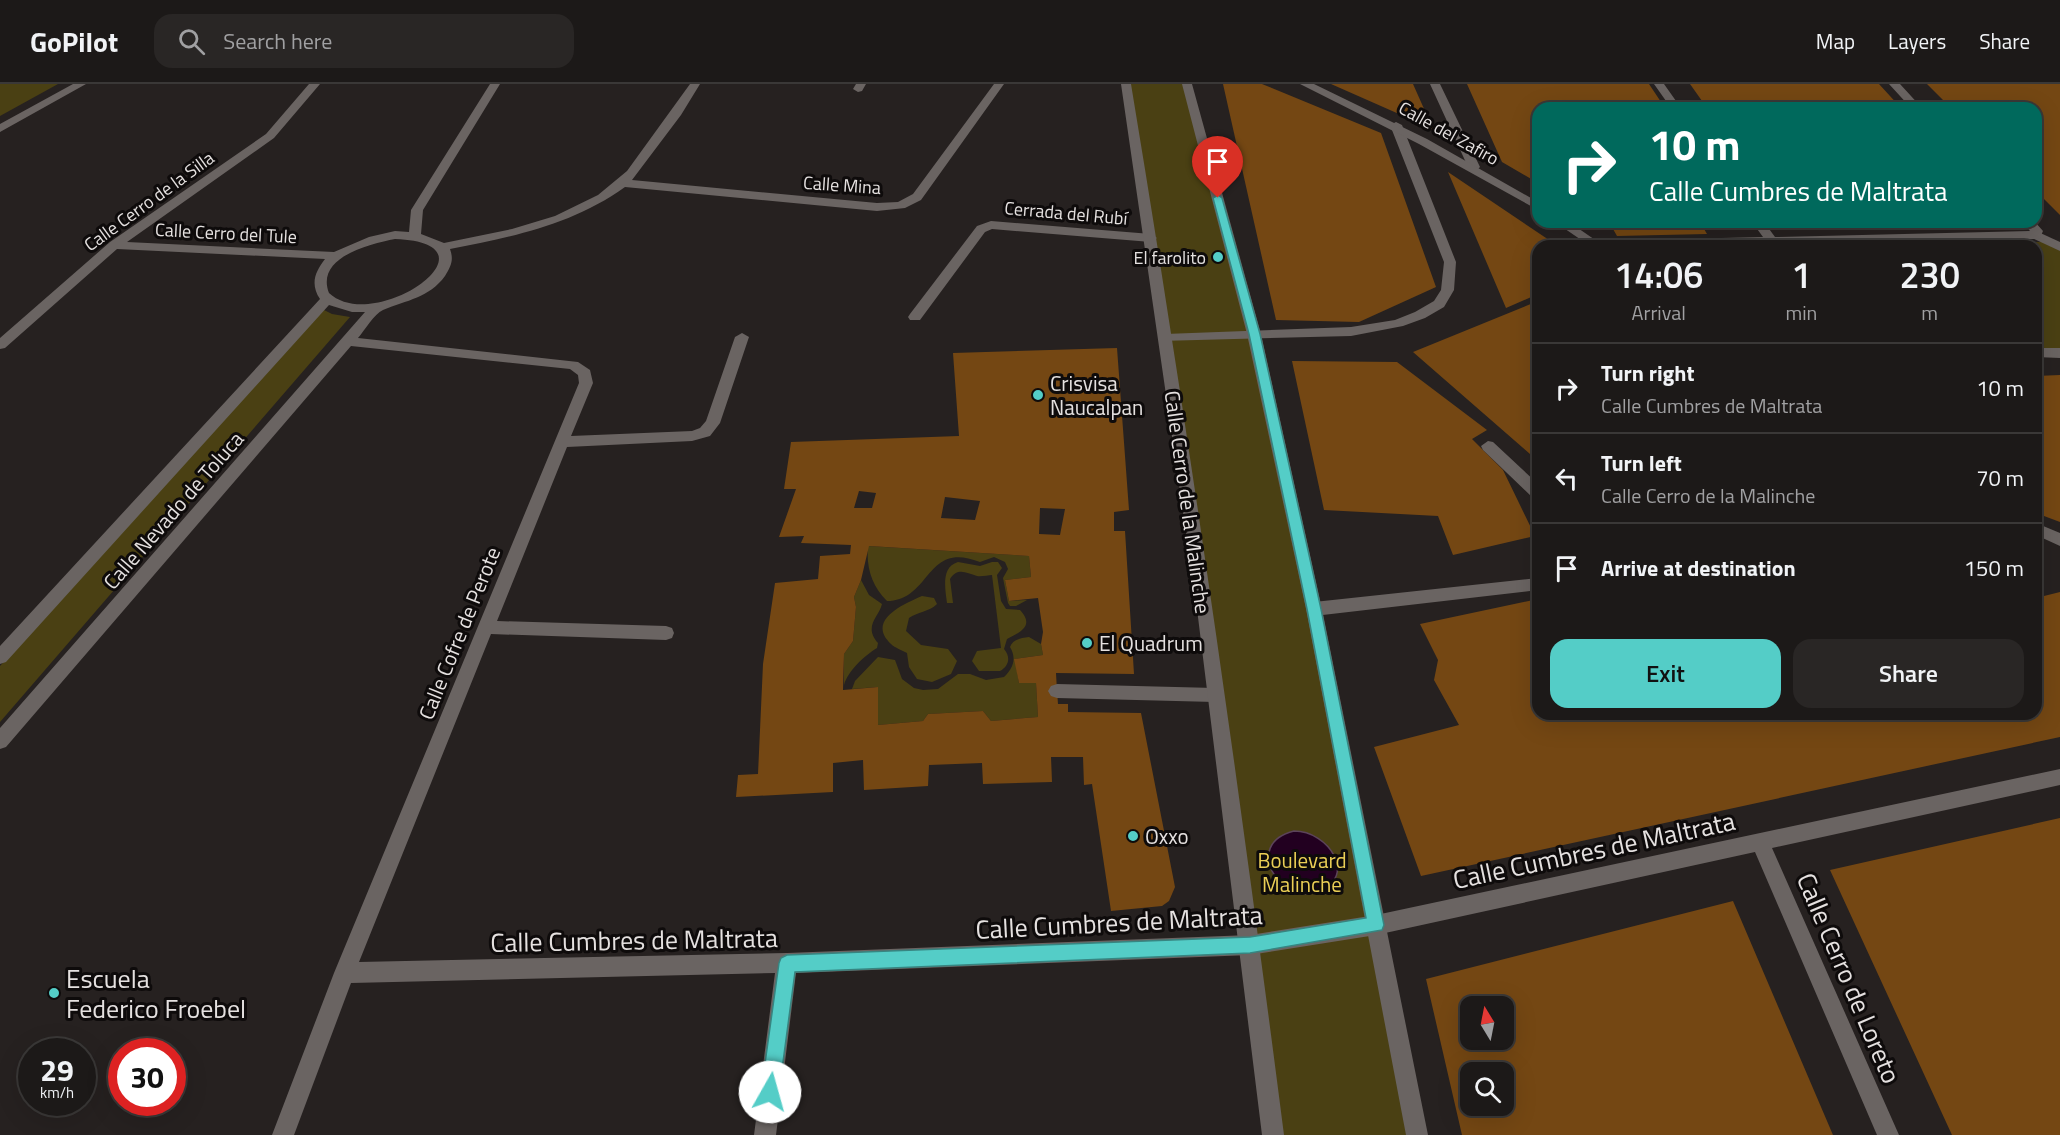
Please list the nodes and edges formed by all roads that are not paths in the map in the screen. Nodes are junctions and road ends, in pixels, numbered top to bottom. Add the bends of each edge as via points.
1 (81, 84) edge
2 (315, 84) edge
3 (495, 84) edge
4 (695, 84) edge
5 (999, 84) edge
6 (1126, 84) edge
7 (1187, 84) edge
8 (1305, 84) edge
9 (1435, 84) edge
10 (1659, 84) edge
11 (1894, 84) edge
12 (1672, 102) edge
13 (1911, 102) edge
14 (1396, 125) junction
15 (0, 129) edge
16 (1474, 167) junction
17 (623, 183) junction
18 (1532, 203) edge
19 (1570, 228) edge
20 (2034, 228) edge
21 (415, 235) junction
22 (2036, 235) junction
23 (1151, 238) junction
24 (1589, 240) edge
25 (1847, 240) edge
26 (114, 245) junction
27 (443, 247) junction
28 (2060, 248) edge
29 (337, 256) junction
30 (327, 299) junction
31 (377, 307) junction
32 (915, 317) dead end
33 (1254, 334) junction
34 (742, 337) dead end
35 (1165, 338) junction
36 (347, 341) junction
37 (0, 345) edge
38 (2060, 353) edge
39 (2042, 354) edge
40 (563, 442) junction
41 (1488, 446) dead end
42 (1532, 488) edge
43 (2042, 532) edge
44 (2060, 540) edge
45 (1532, 585) edge
46 (1314, 609) junction
47 (486, 627) junction
48 (666, 633) dead end
49 (0, 657) edge
50 (1056, 691) dead end
51 (1215, 695) junction
52 (0, 741) edge
53 (2060, 777) edge
54 (1760, 842) junction
55 (1376, 925) junction
56 (1250, 945) junction
57 (787, 963) junction
58 (344, 973) junction
59 (283, 1135) edge
60 (765, 1135) edge
61 (1273, 1135) edge
62 (1417, 1135) edge
63 (1888, 1135) edge

1 - 15 street
2 - 26 street, Calle Cerro de la Silla via 285,121 254,149
3 - 21 street via 417,210
4 - 17 street
5 - 17 street, Calle Mina via 917,197 901,205 877,207
6 - 23 street, Calle Cerro de la Malinche
7 - 33 street
8 - 14 street, Calle del Zafiro
9 - 16 street
10 - 12 street
11 - 13 street
14 - 16 street, Calle del Zafiro
14 - 33 street via 1450,262 1450,284 1440,303 1415,317 1375,329
16 - 18 street, Calle del Zafiro
17 - 27 street via 558,220
19 - 24 street
20 - 22 street
21 - 27 street
21 - 29 street via 374,238
22 - 25 street
22 - 28 street
23 - 32 street, Cerrada del Rubí via 991,225 981,229
23 - 35 street, Calle Cerro de la Malinche
26 - 29 street, Calle Cerro del Tule
26 - 37 street, Calle Cerro de la Silla
27 - 31 street via 447,257 435,282 399,302
29 - 30 street via 325,267 320,279 320,290
30 - 31 street via 357,308
30 - 49 street, Calle Nevado de Toluca
31 - 36 street, Calle Nevado de Toluca
33 - 35 street
33 - 46 street
34 - 40 street via 713,423 705,432 692,436
35 - 51 street, Calle Cerro de la Malinche
36 - 40 street, Calle Cofre de Perote via 573,365 585,373 586,383
36 - 52 street, Calle Nevado de Toluca
38 - 39 street
40 - 47 street, Calle Cofre de Perote
41 - 42 street
43 - 44 street
45 - 46 street
46 - 55 street
47 - 48 street
47 - 58 street, Calle Cofre de Perote
50 - 51 street
51 - 56 street, Calle Cerro de la Malinche
53 - 54 street, Calle Cumbres de Maltrata
54 - 55 street, Calle Cumbres de Maltrata
54 - 63 street, Calle Cerro de Loreto
55 - 56 street, Calle Cumbres de Maltrata
55 - 62 street
56 - 57 street, Calle Cumbres de Maltrata
56 - 61 street, Calle Cerro de la Malinche
57 - 58 street, Calle Cumbres de Maltrata
57 - 60 street
58 - 59 street, Calle Cofre de Perote

